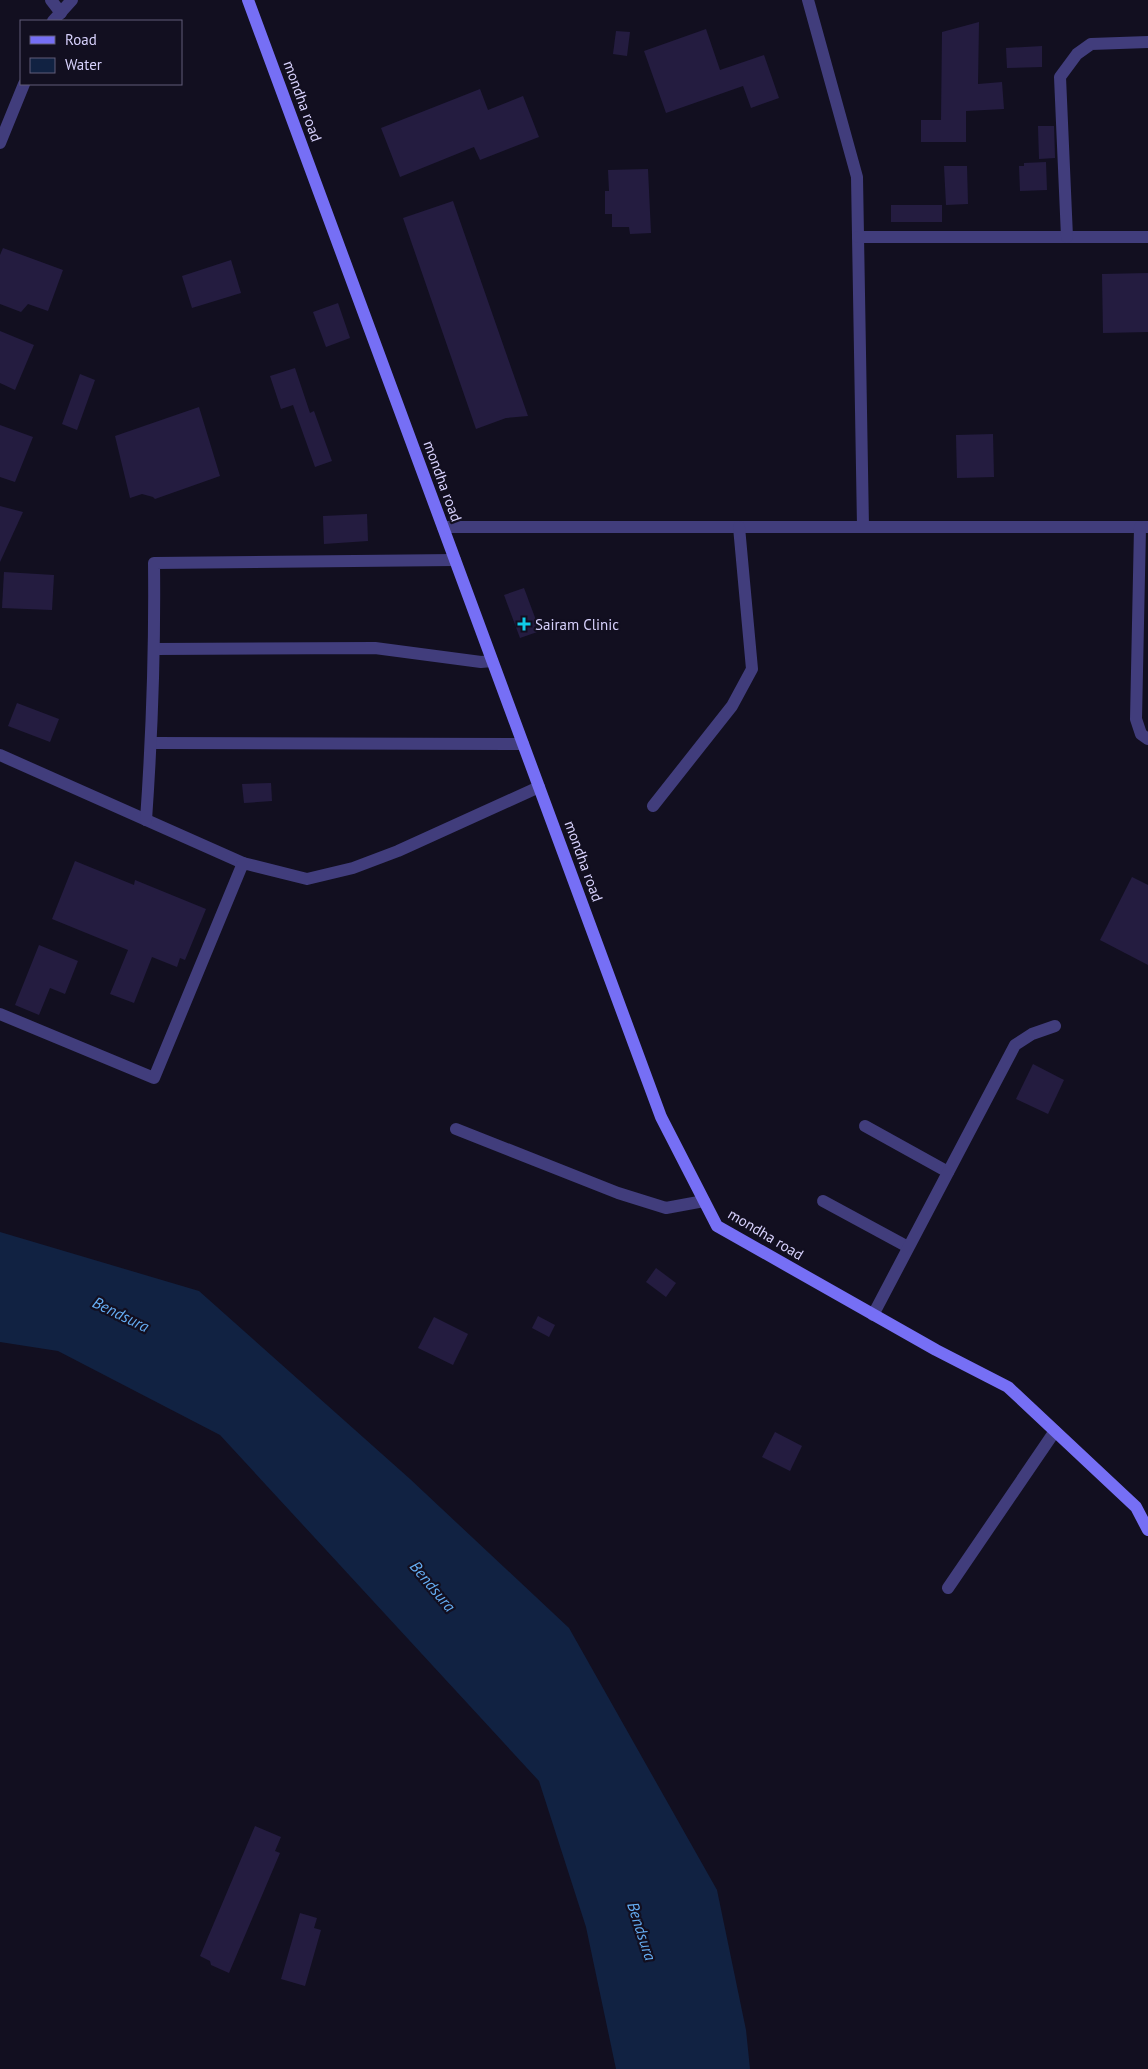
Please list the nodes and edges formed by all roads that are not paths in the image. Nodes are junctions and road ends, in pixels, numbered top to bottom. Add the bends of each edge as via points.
1 (51, 0) edge
2 (72, 0) edge
3 (248, 0) edge
4 (808, 0) edge
5 (57, 17) edge
6 (1148, 42) edge
7 (24, 85) edge
8 (0, 143) edge
9 (858, 237) junction
10 (1068, 237) junction
11 (1148, 237) edge
12 (1144, 526) edge
13 (443, 527) junction
14 (740, 527) junction
15 (863, 527) junction
16 (455, 560) junction
17 (155, 649) junction
18 (492, 660) junction
19 (1148, 739) edge
20 (152, 743) junction
21 (523, 744) junction
22 (0, 755) edge
23 (539, 786) junction
24 (653, 806) dead end
25 (146, 820) junction
26 (243, 863) junction
27 (0, 1014) edge
28 (1055, 1026) dead end
29 (865, 1126) dead end
30 (456, 1129) dead end
31 (948, 1172) junction
32 (704, 1201) junction
33 (823, 1202) dead end
34 (908, 1247) junction
35 (873, 1315) junction
36 (1055, 1431) junction
37 (1148, 1530) edge
38 (948, 1588) dead end

1 - 5 street
2 - 5 street
3 - 13 street, mondha road
4 - 9 street via 857,177
6 - 10 street via 1091,44 1077,54 1060,77
7 - 8 street
9 - 10 street
9 - 15 street
10 - 11 street
12 - 15 street
12 - 19 street via 1136,719 1141,734
13 - 14 street
13 - 16 street, mondha road
14 - 15 street
14 - 24 street via 752,669 732,706
16 - 17 street via 154,563
16 - 18 street, mondha road
17 - 18 street via 375,648 480,662
17 - 20 street
18 - 21 street, mondha road
20 - 21 street
20 - 25 street
21 - 23 street, mondha road
22 - 25 street
23 - 26 street via 353,868 308,879
23 - 32 street, mondha road via 661,1117
25 - 26 street
26 - 27 street via 154,1078
28 - 31 street via 1014,1045
29 - 31 street
30 - 32 street via 618,1193 666,1208
31 - 34 street
32 - 35 street, mondha road via 717,1226
33 - 34 street
34 - 35 street
35 - 36 street, mondha road via 1008,1387
36 - 37 street, mondha road via 1136,1508
36 - 38 street

